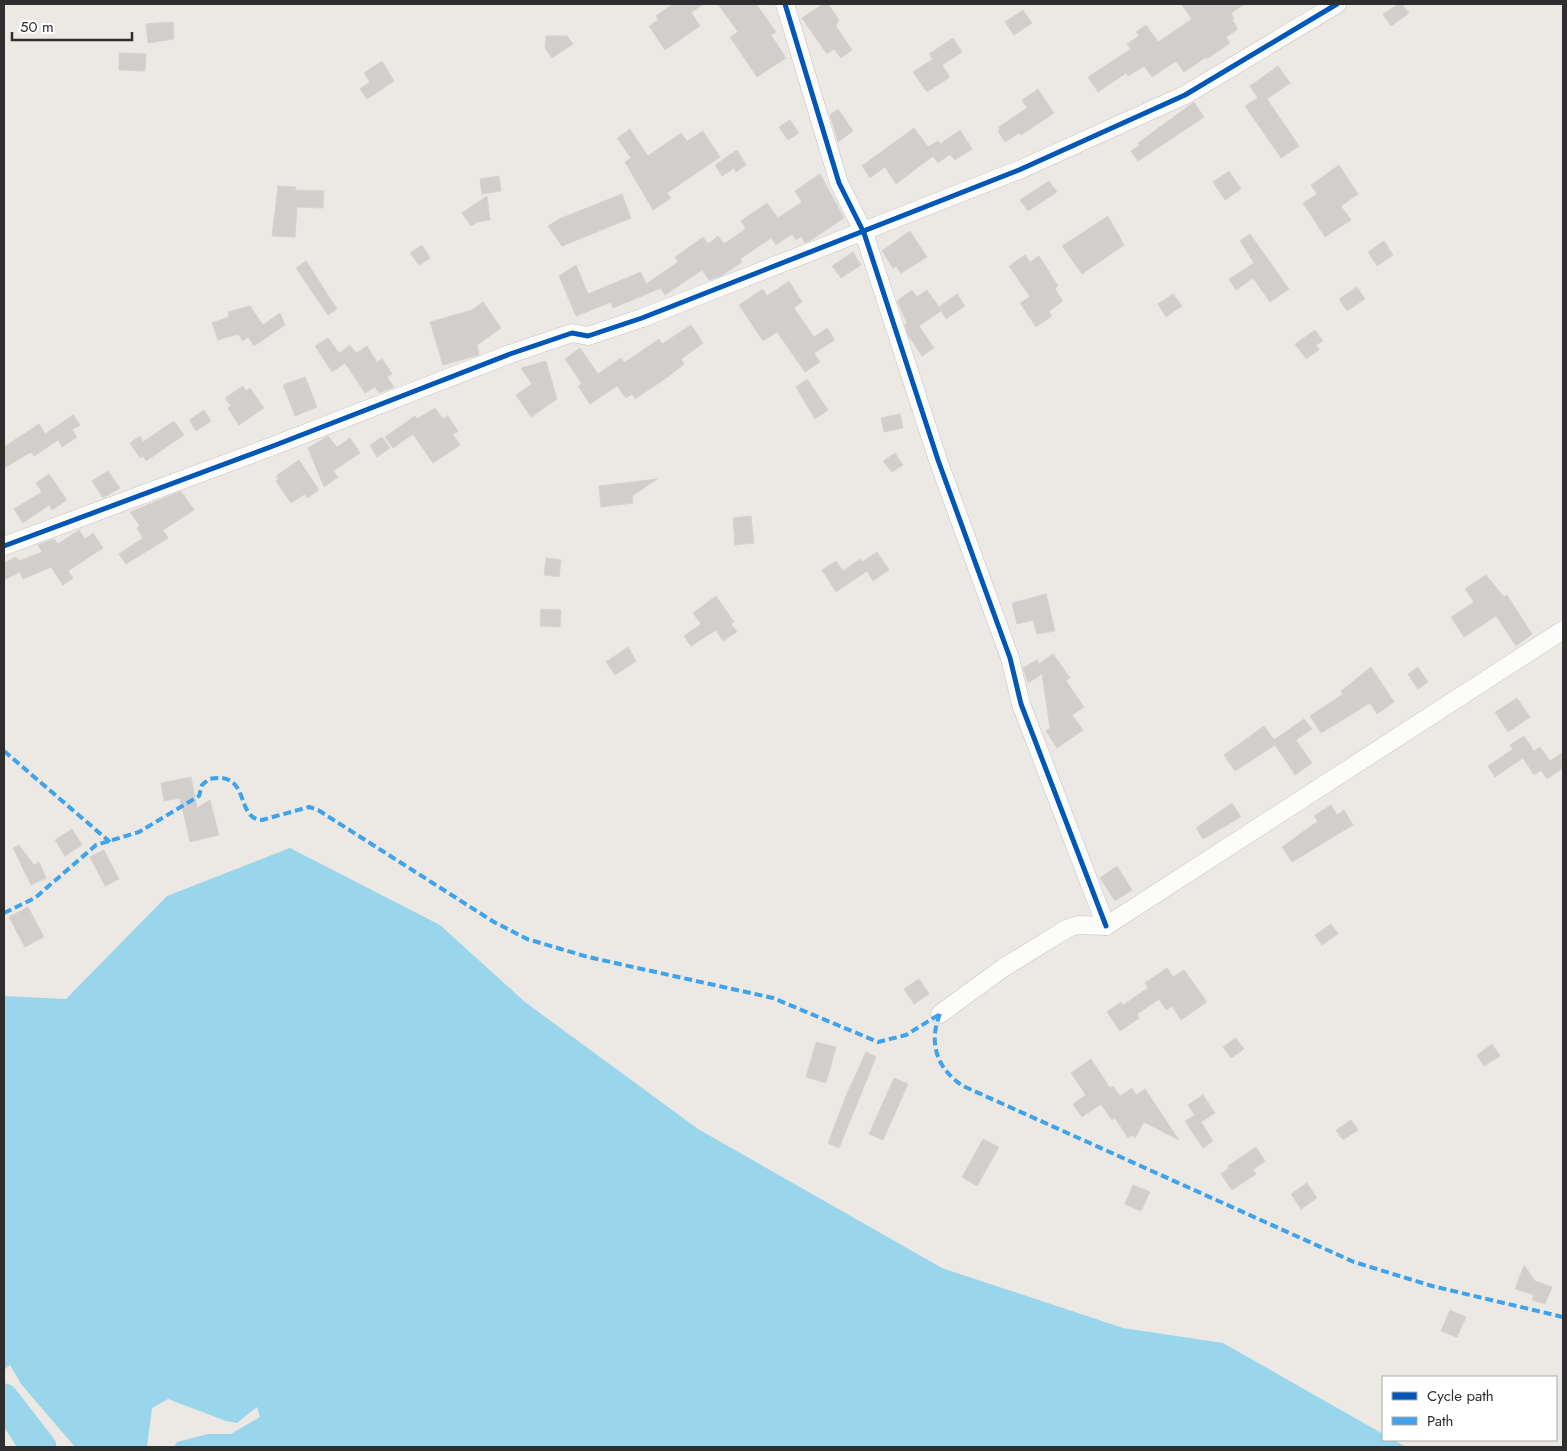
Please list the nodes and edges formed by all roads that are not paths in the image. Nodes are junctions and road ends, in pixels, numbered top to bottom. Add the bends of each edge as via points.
1 (785, 4) edge
2 (1337, 4) edge
3 (864, 232) junction
4 (4, 546) edge
5 (1563, 630) edge
6 (1106, 926) junction
7 (940, 1014) dead end

1 - 3 street via 839,183
2 - 3 street via 1185,95 1020,170
3 - 4 street via 642,318 588,336 572,333 510,354
3 - 6 street via 938,460 1010,658 1021,704
5 - 6 street
6 - 7 street via 1078,924 1068,928 1003,968

